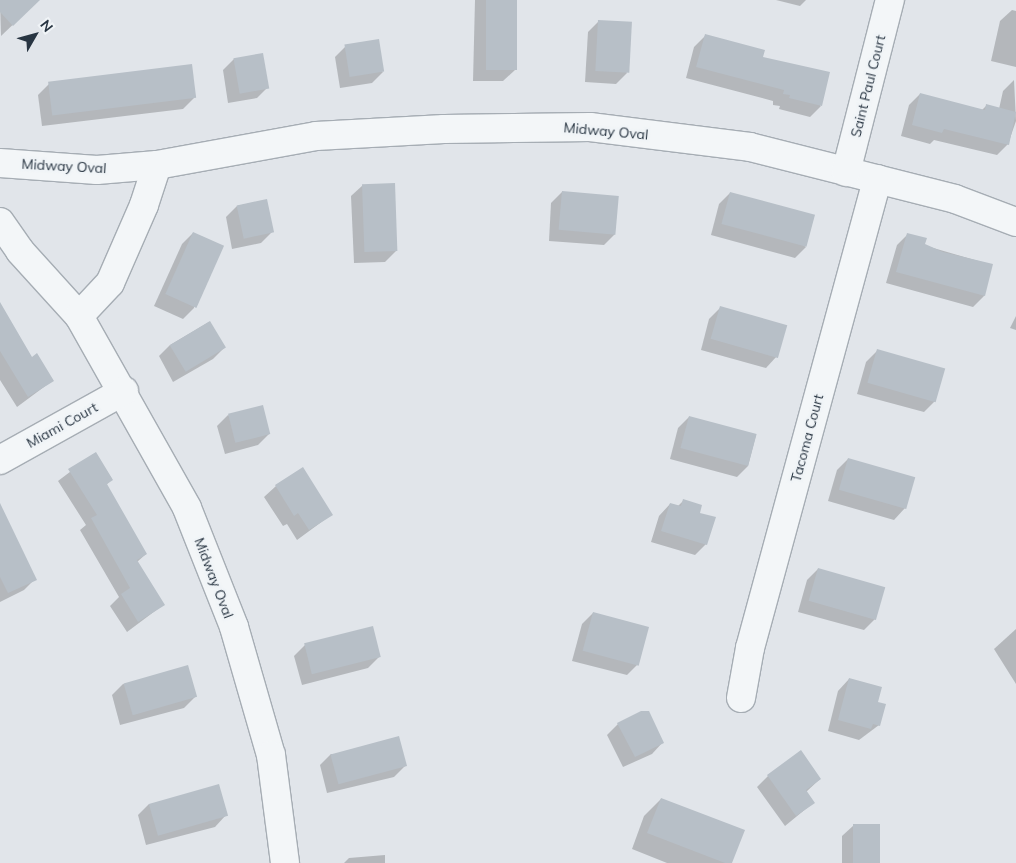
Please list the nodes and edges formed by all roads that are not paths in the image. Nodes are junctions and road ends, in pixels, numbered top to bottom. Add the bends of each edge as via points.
1 (890, 0) edge
2 (0, 163) edge
3 (158, 165) junction
4 (846, 172) junction
5 (877, 179) junction
6 (0, 222) edge
7 (1016, 222) edge
8 (79, 316) junction
9 (124, 391) junction
10 (0, 460) edge
11 (741, 698) dead end
12 (285, 863) edge

1 - 4 street, Saint Paul Court
2 - 3 street, Midway Oval via 97,170
3 - 4 street, Midway Oval via 316,136 590,126 750,147
3 - 8 street via 110,283
4 - 5 street, Midway Oval
5 - 7 street, Midway Oval via 955,198
5 - 11 street, Tacoma Court via 750,648
6 - 8 street, Midway Oval via 20,251
8 - 9 street, Midway Oval
9 - 10 street, Miami Court
9 - 12 street, Midway Oval via 187,508 234,627 271,755

